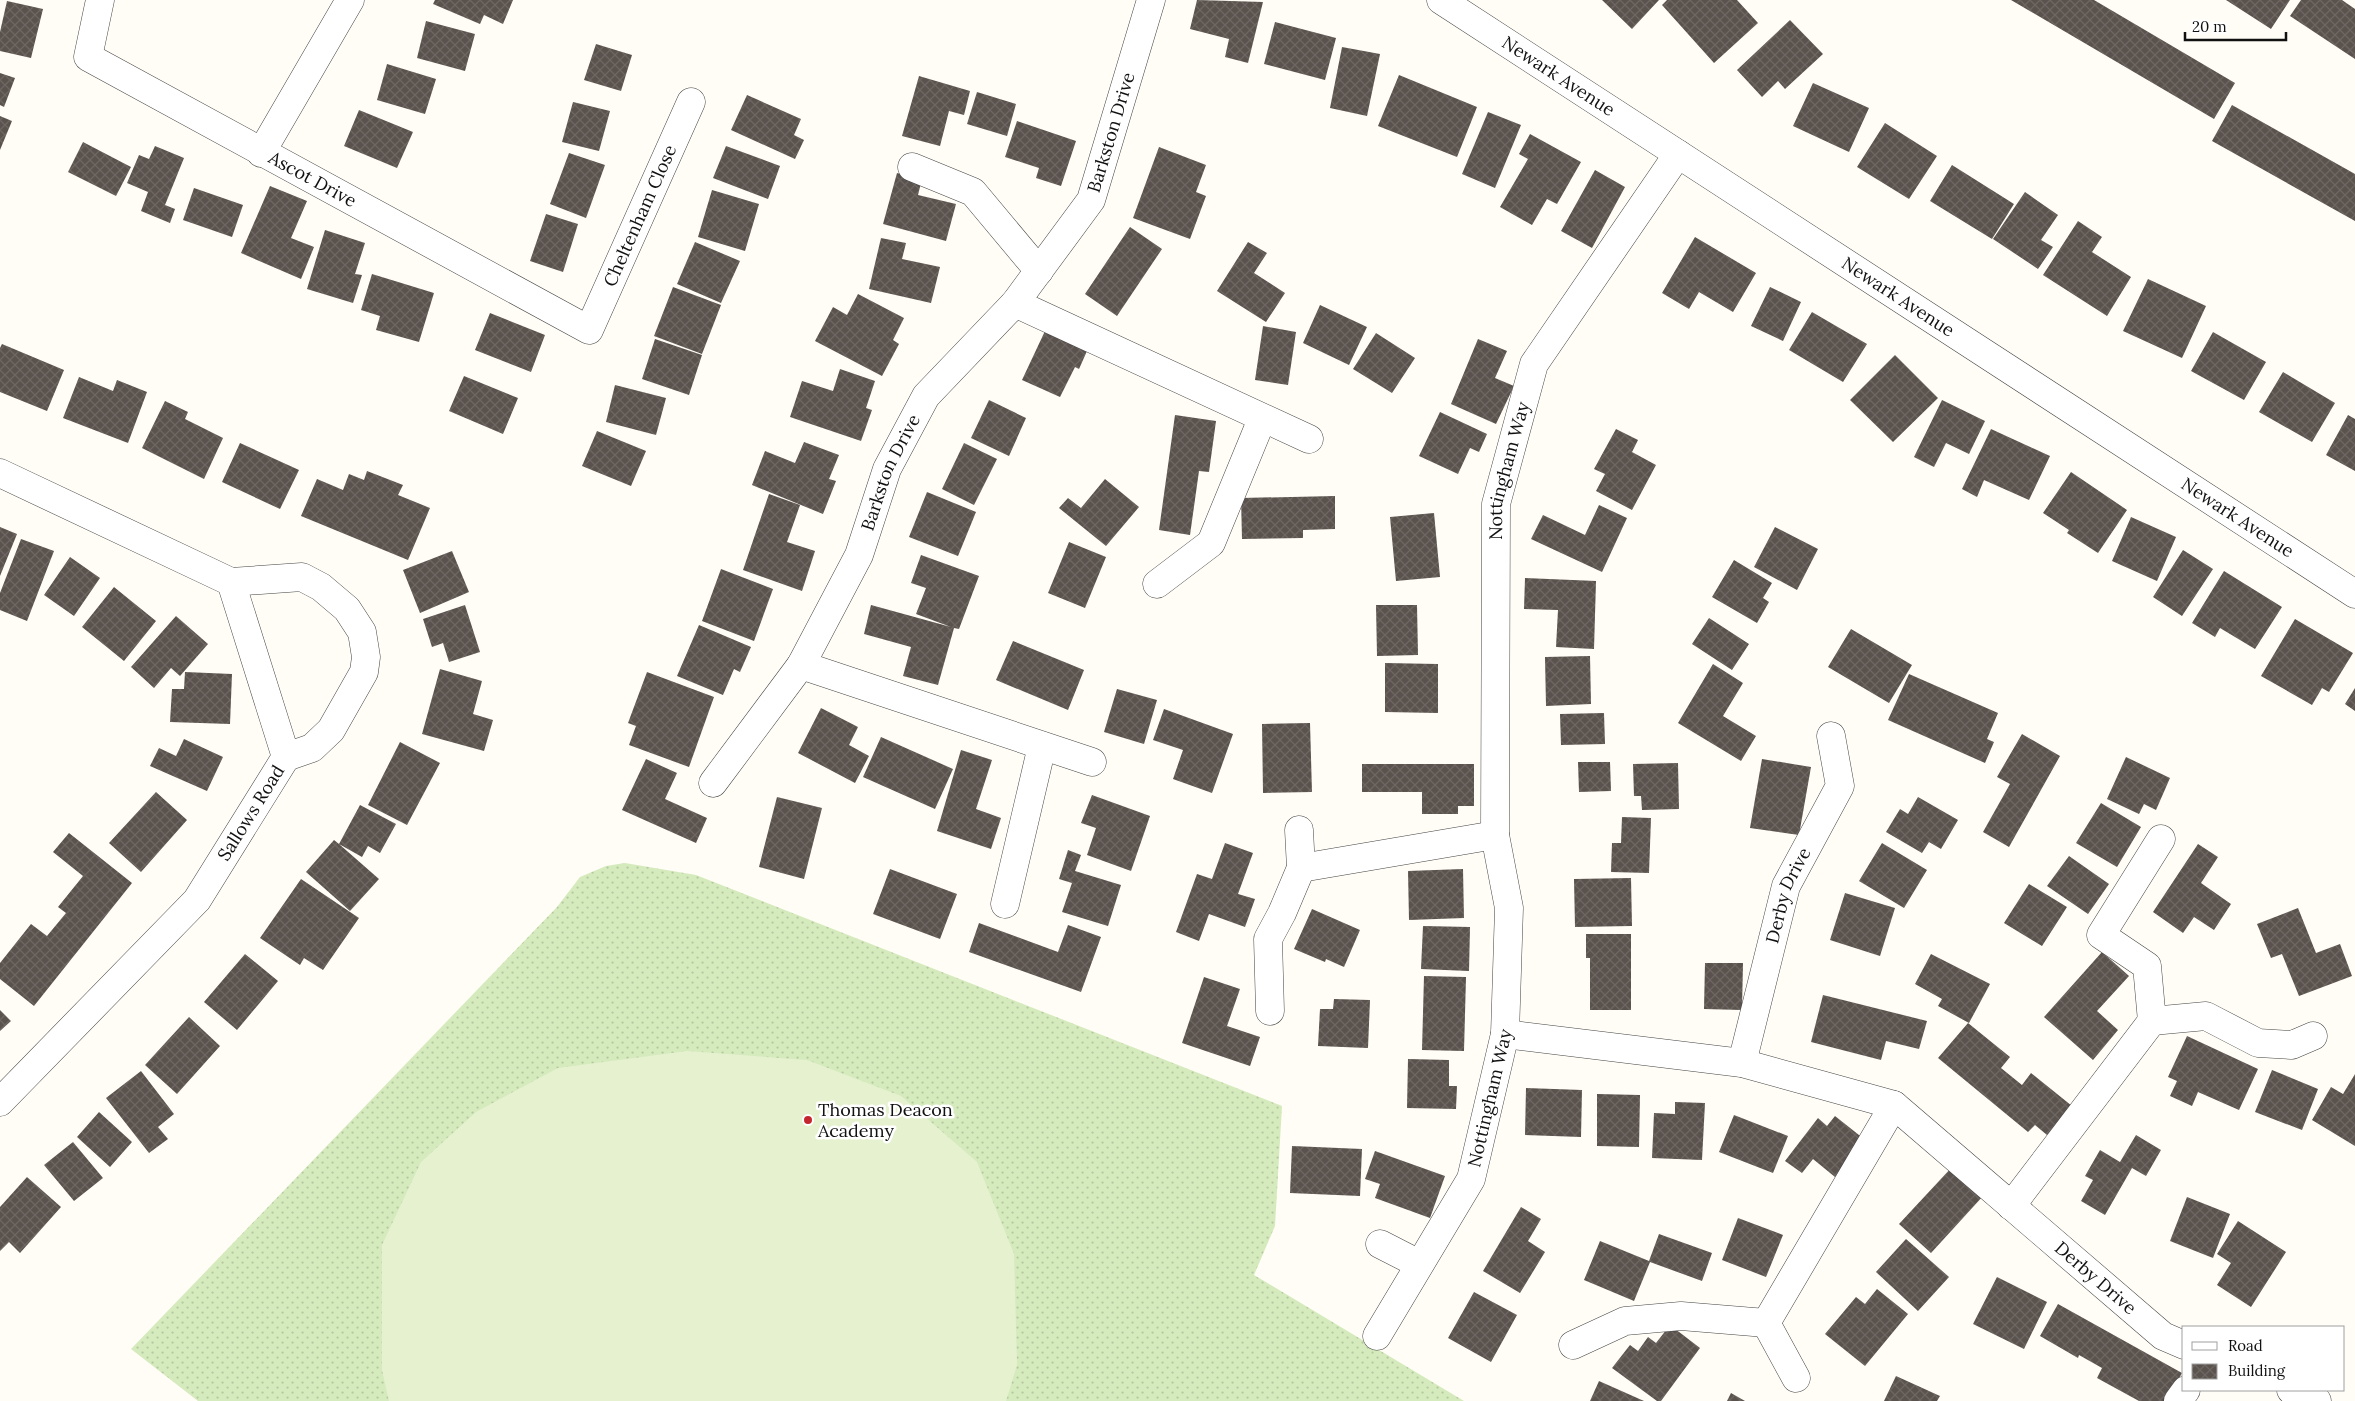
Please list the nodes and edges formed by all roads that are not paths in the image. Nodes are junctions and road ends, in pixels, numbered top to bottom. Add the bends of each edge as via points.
1 (100, 0) edge
2 (350, 0) edge
3 (1151, 0) edge
4 (1441, 0) edge
5 (690, 102) dead end
6 (261, 153) junction
7 (1678, 154) junction
8 (912, 167) dead end
9 (1039, 271) junction
10 (1015, 303) junction
11 (589, 330) joint
12 (1262, 419) junction
13 (1309, 439) dead end
14 (0, 473) edge
15 (231, 582) junction
16 (1157, 584) dead end
17 (2355, 594) edge
18 (801, 665) junction
19 (1831, 736) dead end
20 (1042, 746) junction
21 (286, 757) junction
22 (1092, 762) dead end
23 (713, 783) dead end
24 (1299, 830) dead end
25 (1495, 836) junction
26 (2162, 839) dead end
27 (1301, 868) junction
28 (1006, 904) dead end
29 (1270, 1011) dead end
30 (2152, 1022) junction
31 (1505, 1034) junction
32 (2313, 1036) dead end
33 (1742, 1064) junction
34 (0, 1102) edge
35 (1894, 1105) junction
36 (2011, 1206) junction
37 (1380, 1244) dead end
38 (1419, 1264) junction
39 (1766, 1323) junction
40 (1377, 1336) dead end
41 (2182, 1344) edge
42 (1572, 1345) dead end
43 (1796, 1378) dead end
44 (2293, 1391) edge
45 (2317, 1401) edge

1 - 6 street, Ascot Drive via 88,57
2 - 6 street
3 - 9 street, Barkston Drive via 1092,200
4 - 7 street, Newark Avenue
5 - 11 street, Cheltenham Close
6 - 11 street, Ascot Drive
7 - 17 street, Newark Avenue
7 - 25 street, Nottingham Way via 1534,364 1498,494
8 - 9 street via 973,192
9 - 10 street, Barkston Drive
10 - 12 street
10 - 18 street, Barkston Drive via 926,396 887,469 860,555
12 - 13 street
12 - 16 street via 1211,543
14 - 15 street
15 - 21 street, Sallows Road
15 - 21 street via 302,577 321,587 347,609 362,632 366,657 364,672 331,730 312,748
18 - 20 street
18 - 23 street, Barkston Drive
19 - 33 street, Derby Drive via 1840,786 1786,886
20 - 22 street
20 - 28 street
21 - 34 street, Sallows Road via 197,900
24 - 27 street
25 - 27 street
25 - 31 street, Nottingham Way via 1509,908
26 - 30 street via 2101,935 2147,966
27 - 29 street via 1268,938
30 - 32 street via 2206,1016 2258,1043 2292,1045
30 - 36 street
31 - 33 street, Derby Drive
31 - 38 street, Nottingham Way via 1471,1179
33 - 35 street, Derby Drive
35 - 36 street, Derby Drive
35 - 39 street
36 - 41 street, Derby Drive via 2163,1336
37 - 38 street
38 - 40 street, Nottingham Way
39 - 42 street via 1681,1316 1625,1321
39 - 43 street
44 - 45 street

